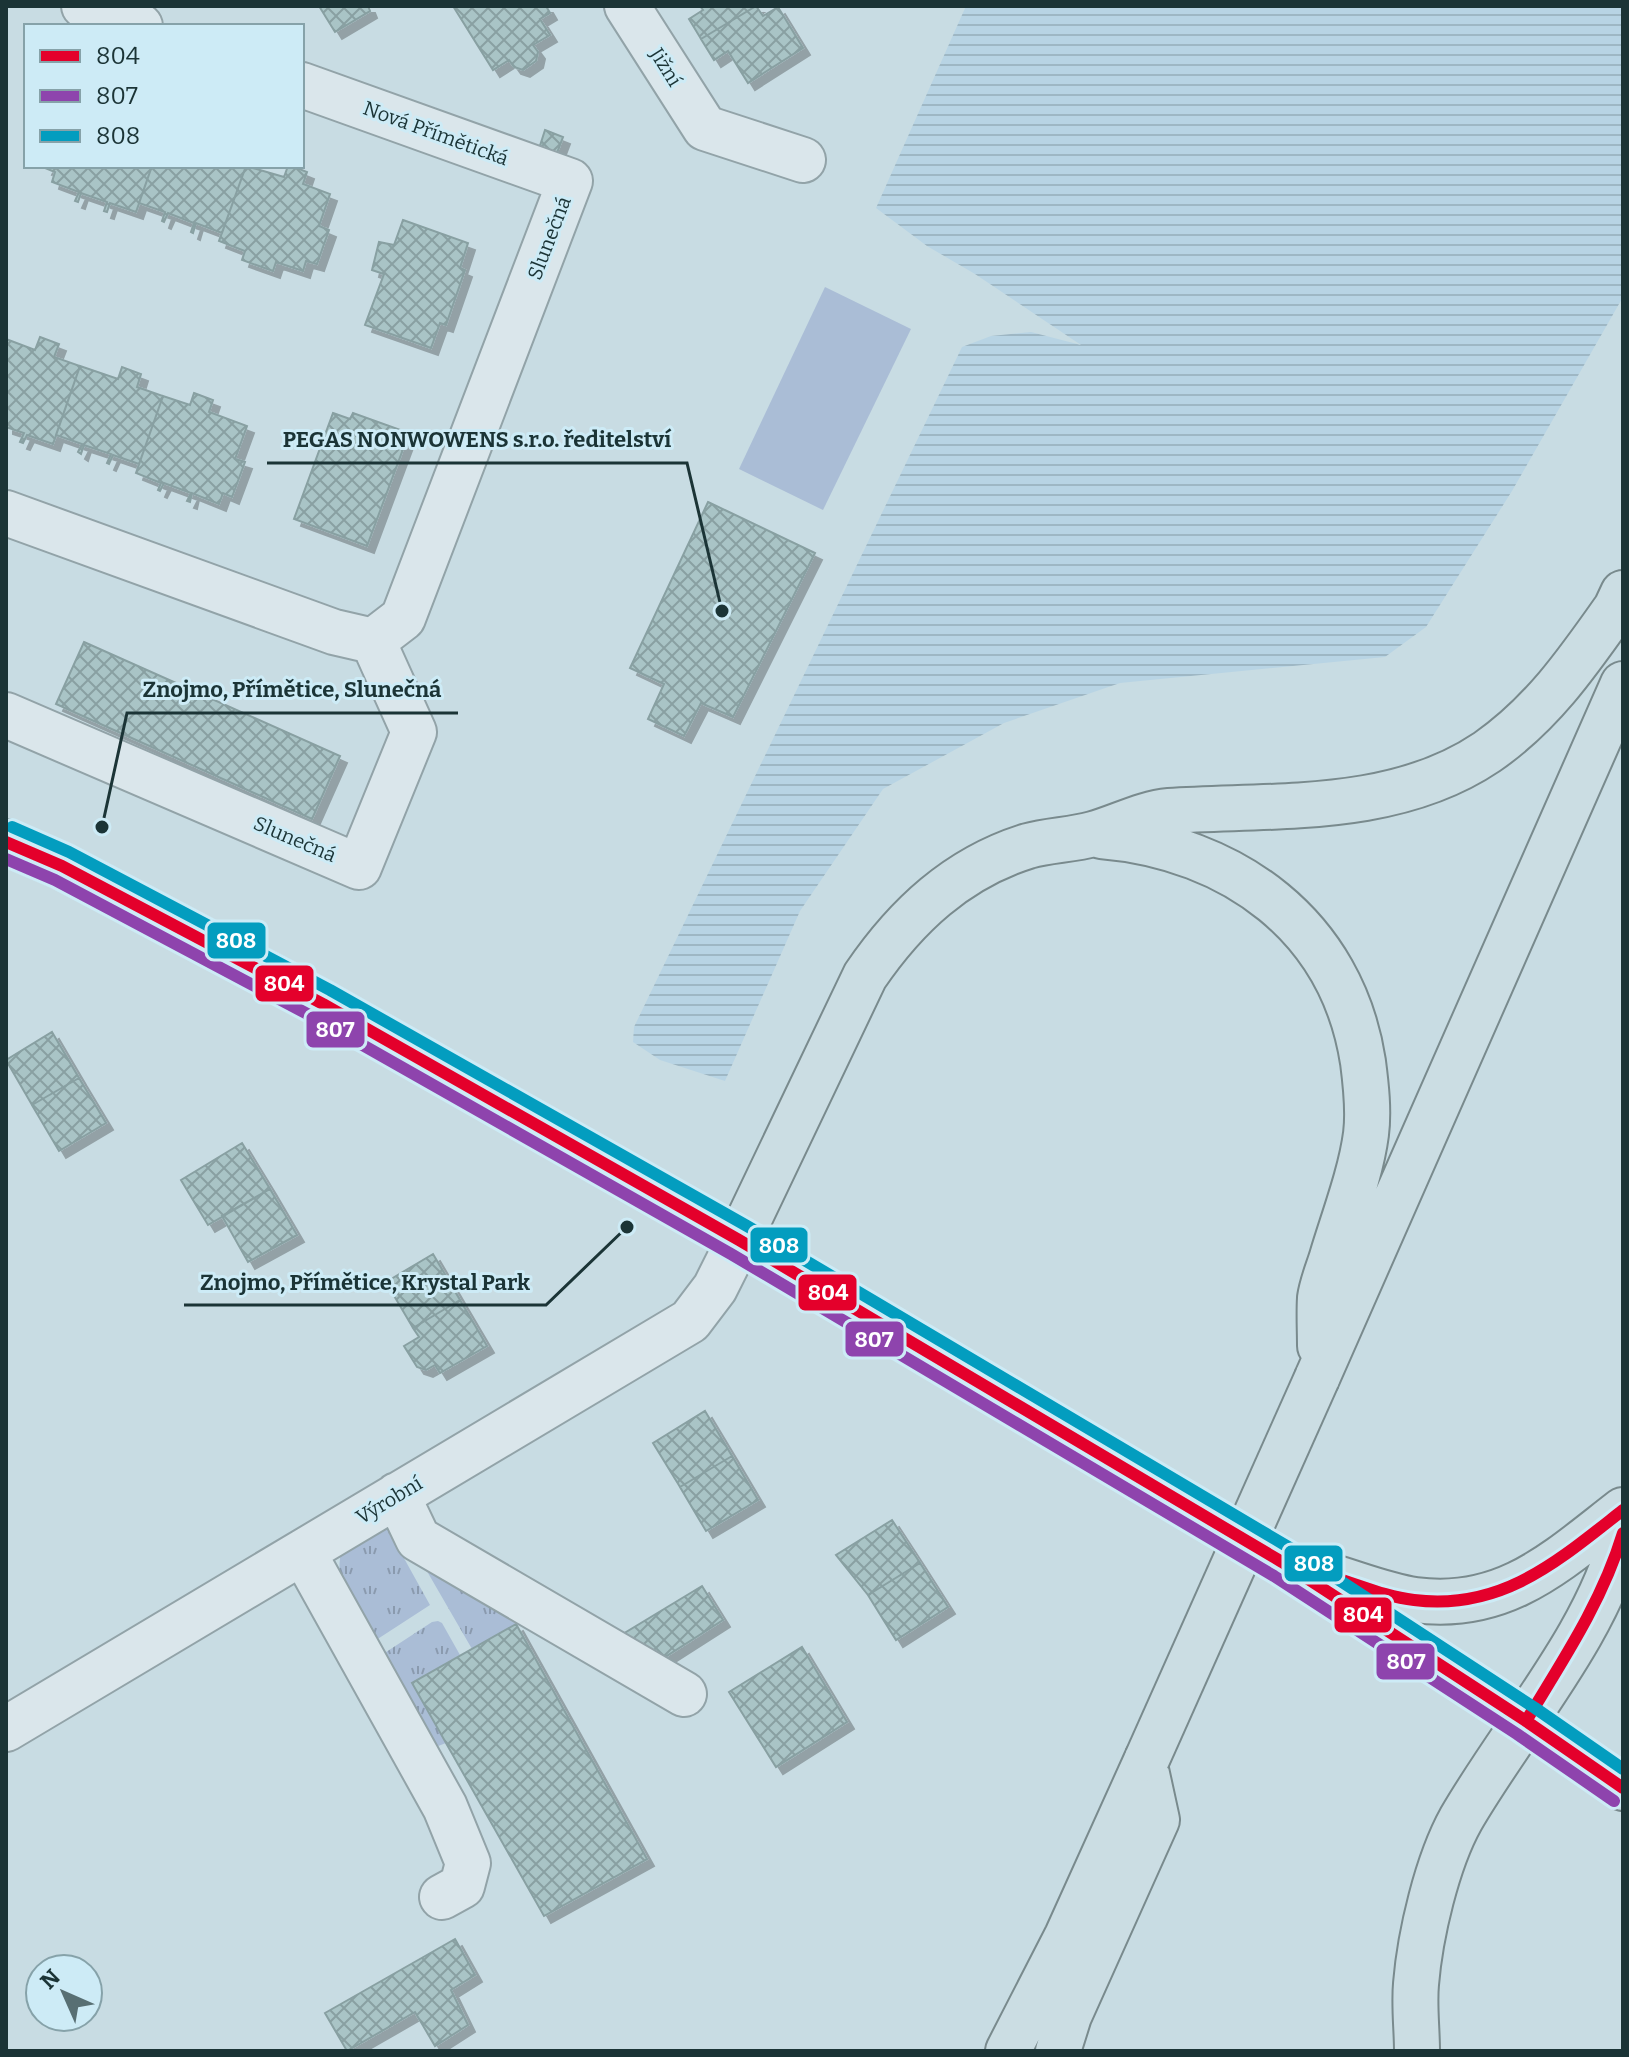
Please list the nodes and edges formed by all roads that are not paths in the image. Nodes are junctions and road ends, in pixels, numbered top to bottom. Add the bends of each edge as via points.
1 (84, 6) edge
2 (627, 6) edge
3 (134, 24) edge
4 (304, 86) edge
5 (803, 160) dead end
6 (570, 181) joint
7 (6, 513) edge
8 (1623, 593) edge
9 (373, 641) junction
10 (1623, 684) edge
11 (6, 715) edge
12 (1090, 835) junction
13 (6, 842) edge
14 (739, 1240) junction
15 (1318, 1375) junction
16 (397, 1495) junction
17 (1623, 1510) edge
18 (1623, 1533) edge
19 (303, 1552) junction
20 (1282, 1562) junction
21 (684, 1694) dead end
22 (1526, 1721) junction
23 (6, 1729) edge
24 (1146, 1762) junction
25 (1623, 1788) edge
26 (442, 1897) dead end
27 (1008, 2051) edge
28 (1058, 2051) edge
29 (1417, 2051) edge

1 - 3 street
2 - 5 street, Jižní via 705,128
4 - 6 street, Nová Přímětická
6 - 9 street, Slunečná via 403,618
7 - 9 street via 334,632
8 - 12 main road via 1549,699 1485,753 1444,774 1408,789 1322,804 1164,812
9 - 11 street, Slunečná via 414,732 359,867
10 - 15 main road
12 - 14 main road via 1027,846 997,858 910,917 865,976
12 - 15 main road via 1169,847 1241,879 1304,931 1347,999 1365,1080 1366,1134 1320,1296
13 - 14 main road via 62,866 323,1004
14 - 16 street, Výrobní via 715,1288 690,1321
14 - 20 main road
15 - 24 main road, bridge
16 - 19 street, Výrobní
16 - 21 street via 418,1539
17 - 20 main road via 1544,1571 1470,1601 1412,1600
18 - 22 main road via 1616,1561 1585,1624
19 - 23 street, Výrobní
19 - 26 street via 445,1807 468,1863 462,1886
20 - 22 main road
22 - 25 main road
22 - 29 main road via 1460,1821 1434,1884 1416,1984
24 - 27 main road
24 - 28 main road via 1157,1820

